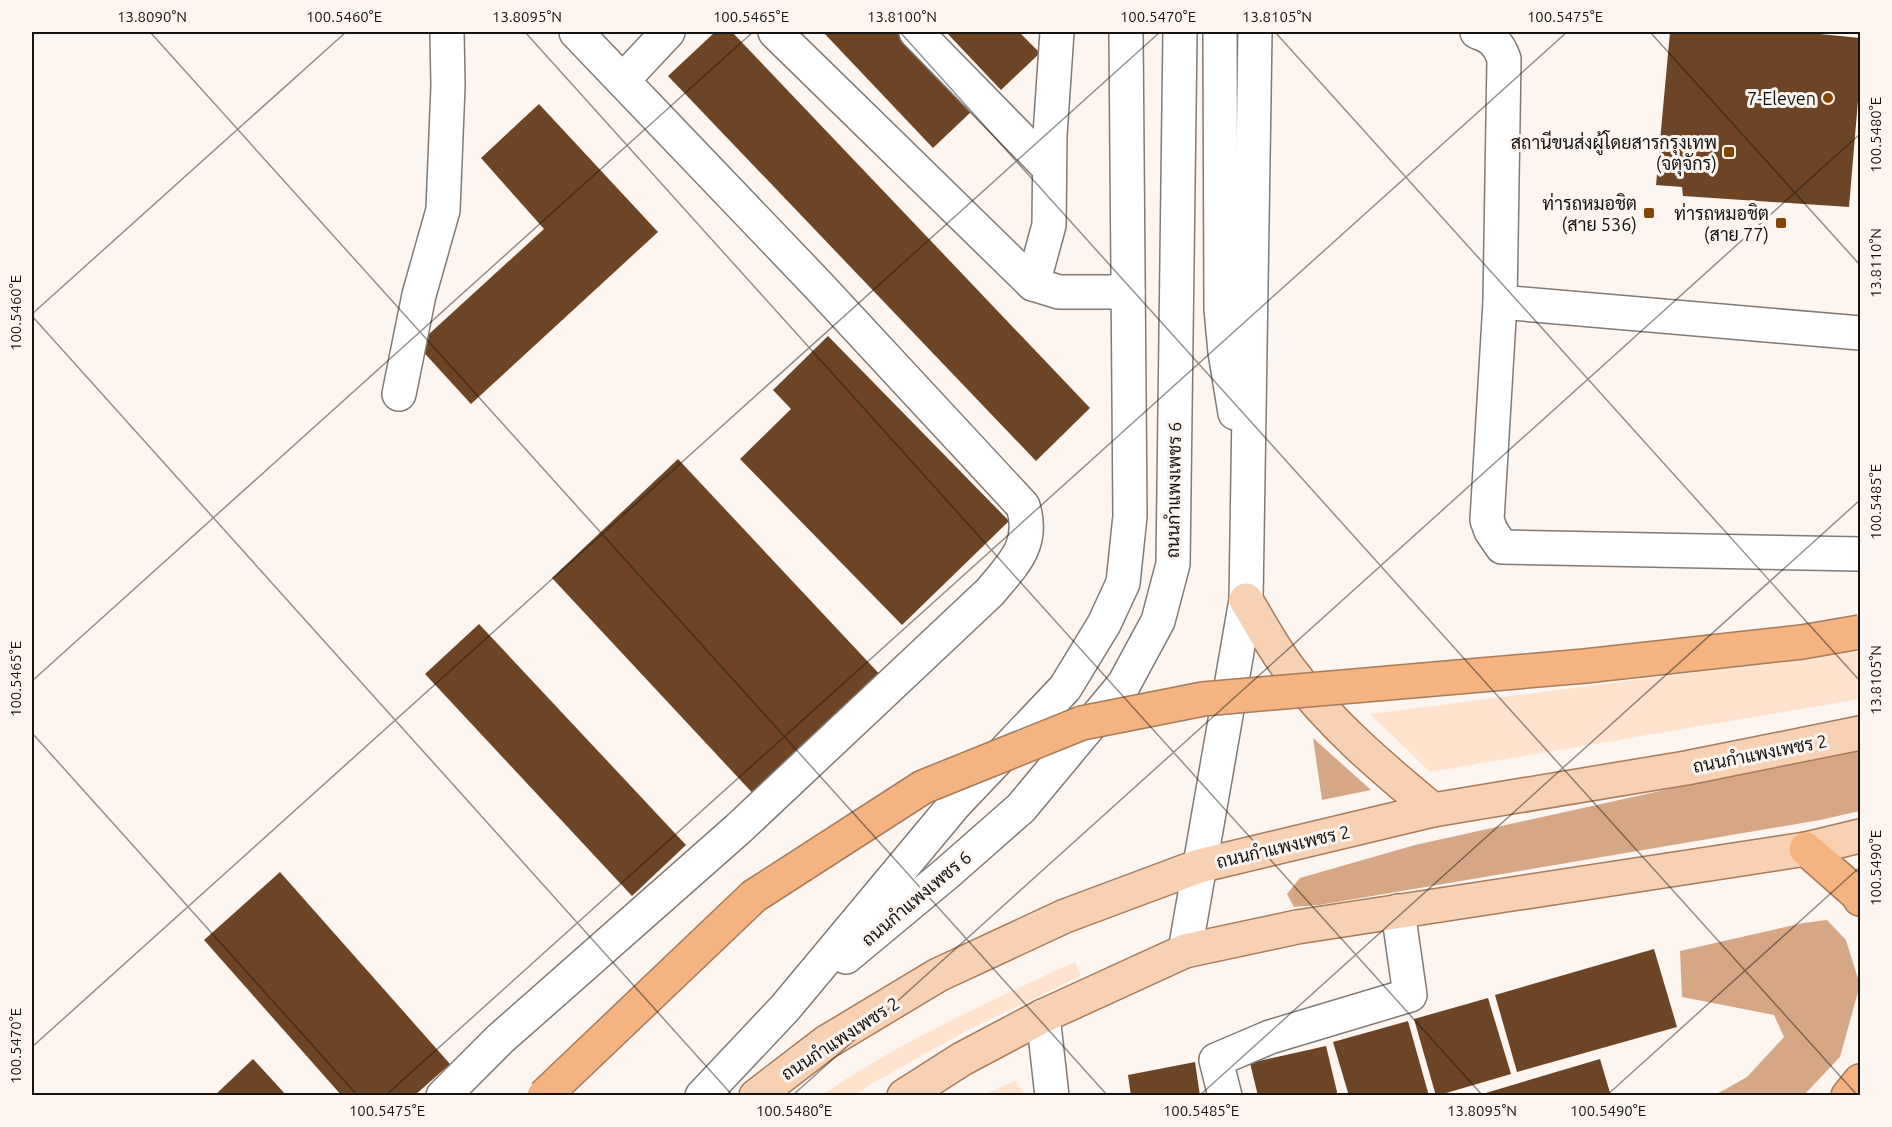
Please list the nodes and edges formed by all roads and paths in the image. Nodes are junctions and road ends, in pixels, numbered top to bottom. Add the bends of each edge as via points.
1 (447, 32) edge
2 (576, 32) edge
3 (668, 32) edge
4 (775, 32) edge
5 (916, 32) edge
6 (1058, 32) edge
7 (1126, 32) edge
8 (1180, 32) edge
9 (1221, 32) edge
10 (1255, 32) edge
11 (1477, 32) edge
12 (623, 80) junction
13 (1049, 168) junction
14 (1033, 284) junction
15 (1128, 292) junction
16 (1500, 302) junction
17 (1860, 333) edge
18 (399, 394) dead end
19 (1249, 467) junction
20 (1860, 554) edge
21 (1246, 600) junction
22 (1860, 632) edge
23 (1860, 733) edge
24 (1433, 810) junction
25 (1860, 836) edge
26 (1806, 849) junction
27 (1199, 866) junction
28 (1860, 899) edge
29 (1398, 911) junction
30 (1185, 951) junction
31 (785, 1008) junction
32 (1043, 1016) junction
33 (1860, 1081) edge
34 (443, 1095) edge
35 (544, 1095) edge
36 (702, 1095) edge
37 (756, 1095) edge
38 (904, 1095) edge
39 (1051, 1095) edge
40 (1225, 1095) edge
41 (1848, 1095) edge

1 - 18 street via 443,210 419,295
2 - 12 street
3 - 12 street
4 - 14 street
5 - 13 street
6 - 13 street
7 - 15 street, ถนนกำแพงเพชร 6
8 - 31 street, ถนนกำแพงเพชร 6 via 1173,564 1158,621 1124,684 1021,808
9 - 19 street via 1221,309 1232,402
10 - 19 street
11 - 16 street via 1499,45 1504,59
12 - 34 street via 1023,506 1026,539 1019,555 990,592 738,829 500,1039
13 - 14 street via 1049,225
14 - 15 street via 1059,292
15 - 31 street, ถนนกำแพงเพชร 6 via 1130,516 1123,583 1104,624 1065,688 955,804
16 - 17 street
16 - 20 street via 1487,520 1502,547
19 - 21 street
21 - 24 main road via 1289,669 1329,717 1372,760
21 - 27 street
22 - 35 highway, bridge via 1585,666 1203,699 1082,723 922,787 754,896
23 - 24 main road, ถนนกำแพงเพชร 2 via 1686,768
24 - 27 main road, ถนนกำแพงเพชร 2
25 - 26 main road
26 - 28 highway
26 - 29 main road
27 - 30 street
27 - 37 main road, ถนนกำแพงเพชร 2 via 1065,915 938,975 825,1043
29 - 30 main road
29 - 40 street via 1410,996 1270,1037 1216,1060
30 - 32 main road
31 - 36 street, ถนนกำแพงเพชร 6
32 - 38 main road
32 - 39 street
33 - 41 highway

